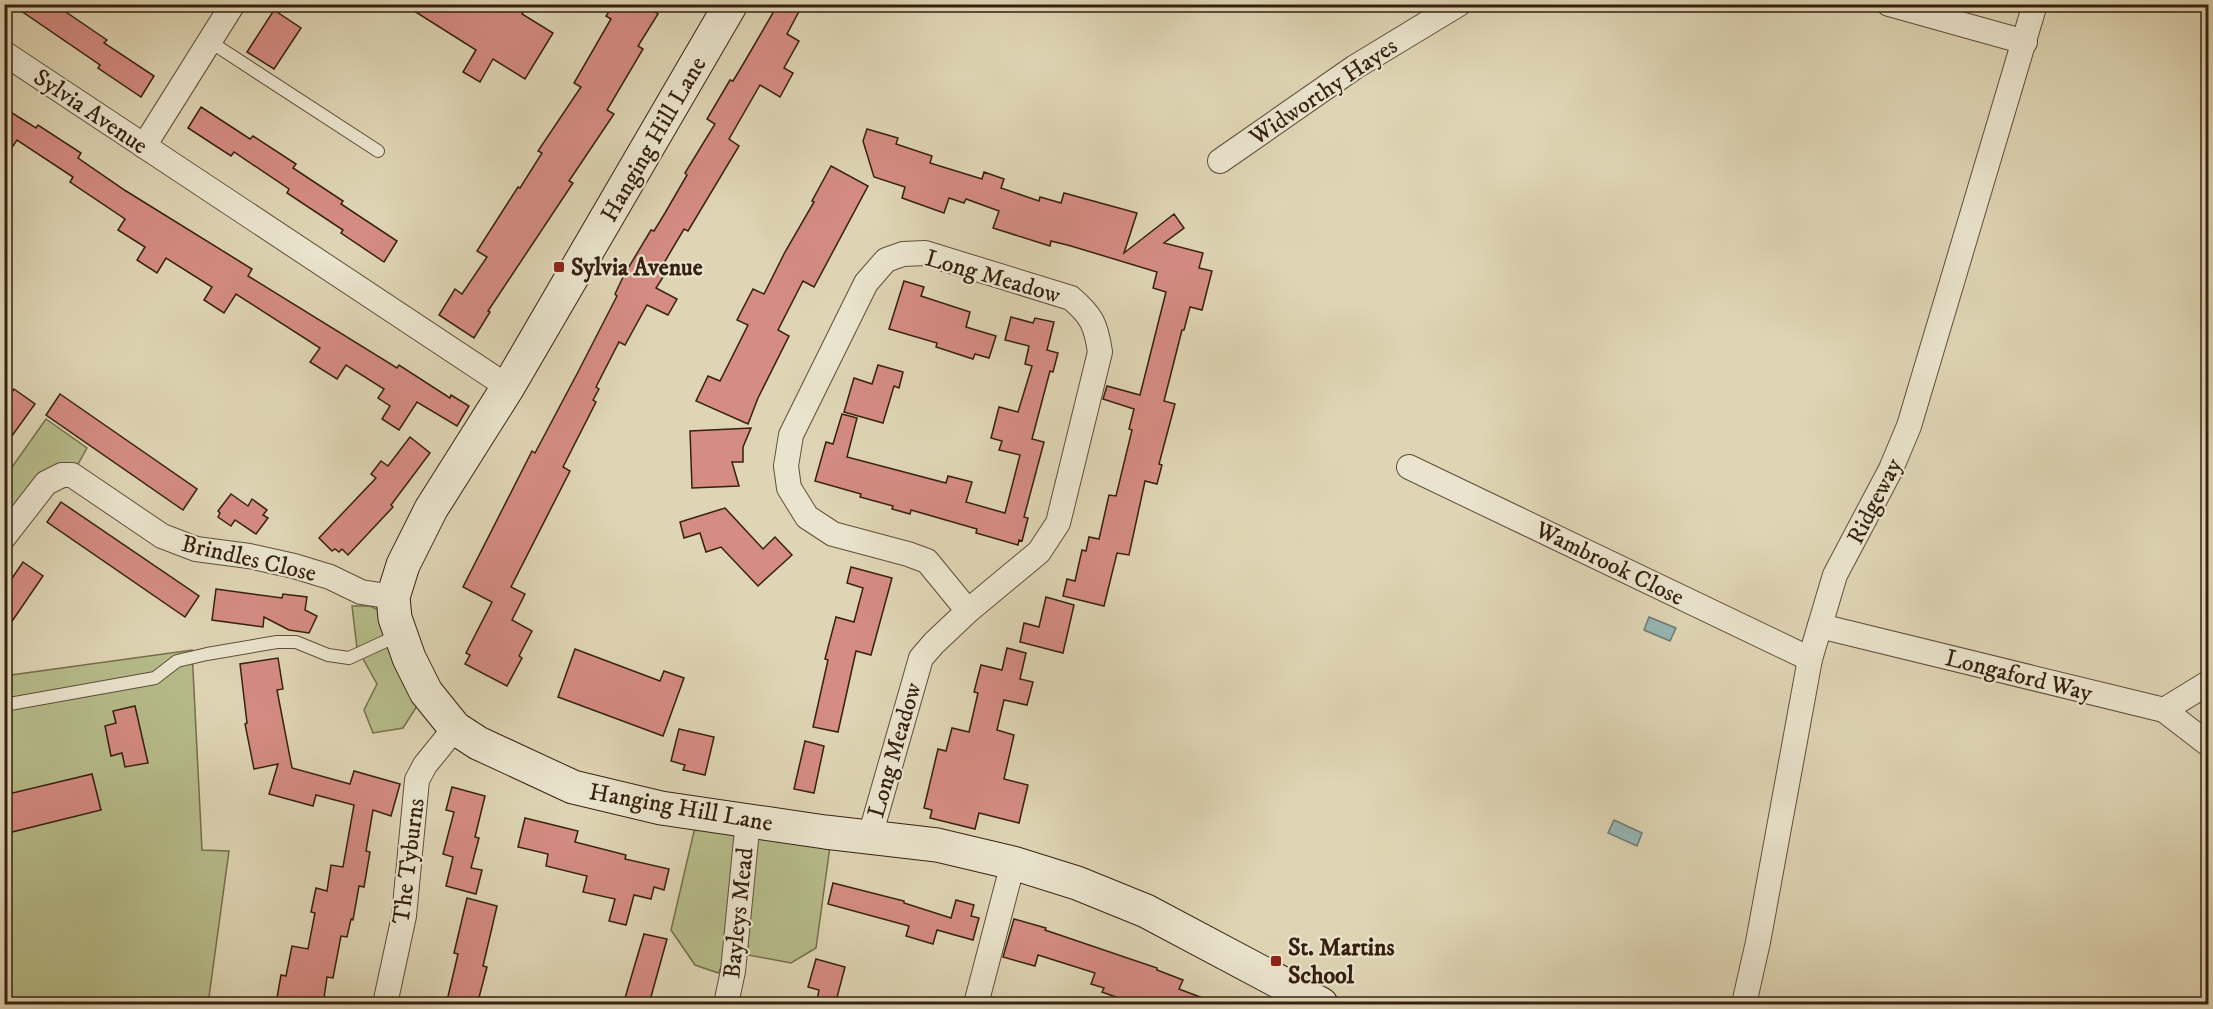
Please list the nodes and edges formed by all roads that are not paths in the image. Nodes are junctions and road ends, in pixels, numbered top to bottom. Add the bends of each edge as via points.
1 (233, 4) edge
2 (731, 4) edge
3 (1458, 4) edge
4 (1889, 4) edge
5 (2035, 4) edge
6 (209, 41) junction
7 (2025, 42) junction
8 (4, 53) edge
9 (144, 146) junction
10 (378, 151) dead end
11 (1220, 161) dead end
12 (508, 387) junction
13 (1409, 467) dead end
14 (4, 537) edge
15 (393, 597) junction
16 (968, 611) junction
17 (1820, 626) junction
18 (400, 634) junction
19 (1810, 659) junction
20 (2208, 683) edge
21 (4, 705) edge
22 (2164, 710) junction
23 (455, 728) junction
24 (2208, 744) edge
25 (748, 820) junction
26 (870, 836) junction
27 (1013, 863) junction
28 (385, 1005) edge
29 (726, 1005) edge
30 (976, 1005) edge
31 (1321, 1005) edge
32 (1744, 1005) edge

1 - 6 street
2 - 12 street, Hanging Hill Lane
3 - 11 street, Widworthy Hayes via 1355,67
4 - 7 street
5 - 7 street, Ridgeway
6 - 9 street
6 - 10 lane
7 - 17 street, Ridgeway via 1909,426 1891,469 1835,575
8 - 9 street, Sylvia Avenue
9 - 12 street, Sylvia Avenue
12 - 15 street, Hanging Hill Lane via 416,536
13 - 19 street, Wambrook Close
14 - 15 street, Brindles Close via 46,483 72,475 162,536 187,546 294,566 362,592
15 - 18 street, Hanging Hill Lane
16 - 16 street, Long Meadow via 1039,552 1058,524 1100,352 1098,334 1088,313 1071,298 925,254 903,254 886,260 866,283 791,435 786,466 789,488 807,518 833,534 927,561
16 - 26 street, Long Meadow via 921,658
17 - 19 street, Ridgeway
17 - 22 street, Longaford Way
18 - 21 lane via 349,658 328,655 297,642 192,656 155,678
18 - 23 street, Hanging Hill Lane via 426,692
19 - 32 street, Ridgeway
20 - 22 street
22 - 24 street, Longaford Way
23 - 25 street, Hanging Hill Lane via 478,743 573,787 660,808
23 - 28 street, The Tyburns via 417,780 404,916
25 - 26 street, Hanging Hill Lane
25 - 29 street, Bayleys Mead
26 - 27 street, Hanging Hill Lane via 937,845
27 - 30 street
27 - 31 street, Hanging Hill Lane via 1146,911

